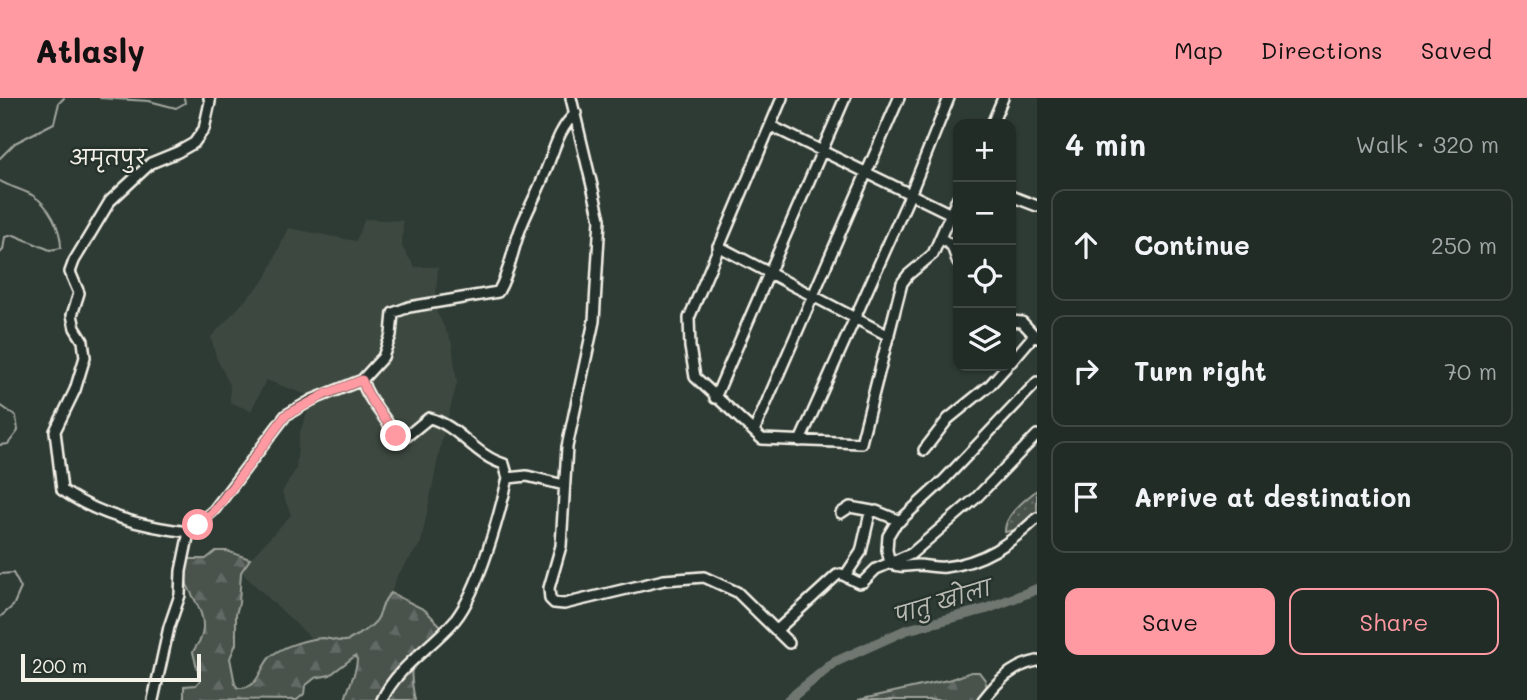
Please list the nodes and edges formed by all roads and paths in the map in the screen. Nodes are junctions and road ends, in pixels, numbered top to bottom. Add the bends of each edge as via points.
1 (209, 98) edge
2 (571, 98) edge
3 (782, 98) edge
4 (845, 98) edge
5 (899, 98) edge
6 (949, 98) edge
7 (1003, 98) edge
8 (576, 113) junction
9 (994, 119) edge
10 (771, 126) junction
11 (823, 150) junction
12 (867, 172) junction
13 (910, 195) junction
14 (1016, 198) edge
15 (1037, 206) edge
16 (953, 210) edge
17 (951, 215) junction
18 (941, 238) junction
19 (718, 246) junction
20 (953, 246) edge
21 (769, 272) junction
22 (813, 295) junction
23 (855, 317) junction
24 (1016, 321) edge
25 (890, 336) junction
26 (1036, 337) edge
27 (1016, 357) edge
28 (1003, 371) edge
29 (362, 380) junction
30 (1037, 382) edge
31 (715, 398) junction
32 (754, 431) junction
33 (1037, 435) edge
34 (800, 441) junction
35 (924, 450) dead end
36 (508, 478) junction
37 (564, 485) junction
38 (873, 511) junction
39 (841, 513) dead end
40 (1037, 518) edge
41 (900, 521) junction
42 (189, 532) junction
43 (890, 564) junction
44 (845, 576) junction
45 (777, 630) junction
46 (789, 643) dead end
47 (1037, 661) edge
48 (153, 700) edge
49 (382, 700) edge
50 (983, 700) edge

1 - 42 street via 204,130 194,143 151,163 110,201 74,261 70,272 79,293 72,315 85,357 55,431 62,490 120,518
2 - 8 street
3 - 10 street
4 - 11 street
5 - 12 street
6 - 13 street
7 - 9 street
8 - 29 street via 554,147 498,292 393,313 383,357
8 - 37 street via 600,219 594,321 567,447
10 - 11 street
10 - 19 street
11 - 12 street
11 - 21 street
12 - 13 street
12 - 22 street
13 - 17 street
13 - 23 street
14 - 15 street
16 - 17 street
17 - 18 street
18 - 20 street
18 - 25 street via 933,254 902,283
19 - 21 street
19 - 31 street via 689,318 695,377
21 - 22 street
21 - 31 street
22 - 23 street
22 - 32 street
23 - 25 street
23 - 34 street
24 - 26 street
25 - 34 street via 861,443
26 - 27 street
28 - 35 street via 948,419
29 - 36 street via 366,395 396,436 407,436 429,418 440,420 481,453 504,464
29 - 42 street via 286,415 215,510
30 - 41 street
31 - 32 street
32 - 34 street via 762,439
33 - 43 street via 926,542
36 - 37 street via 527,476
36 - 49 street via 487,554 464,605
37 - 45 street via 561,546 549,588 554,603 664,580 704,577 737,592
38 - 39 street via 850,507
38 - 41 street
38 - 44 street via 861,552
40 - 43 street via 1014,540 974,561 943,567
41 - 43 street via 888,536
42 - 48 street via 180,595
43 - 44 street via 876,569 863,582
44 - 45 street via 837,575
45 - 46 street
47 - 50 street via 1006,675

